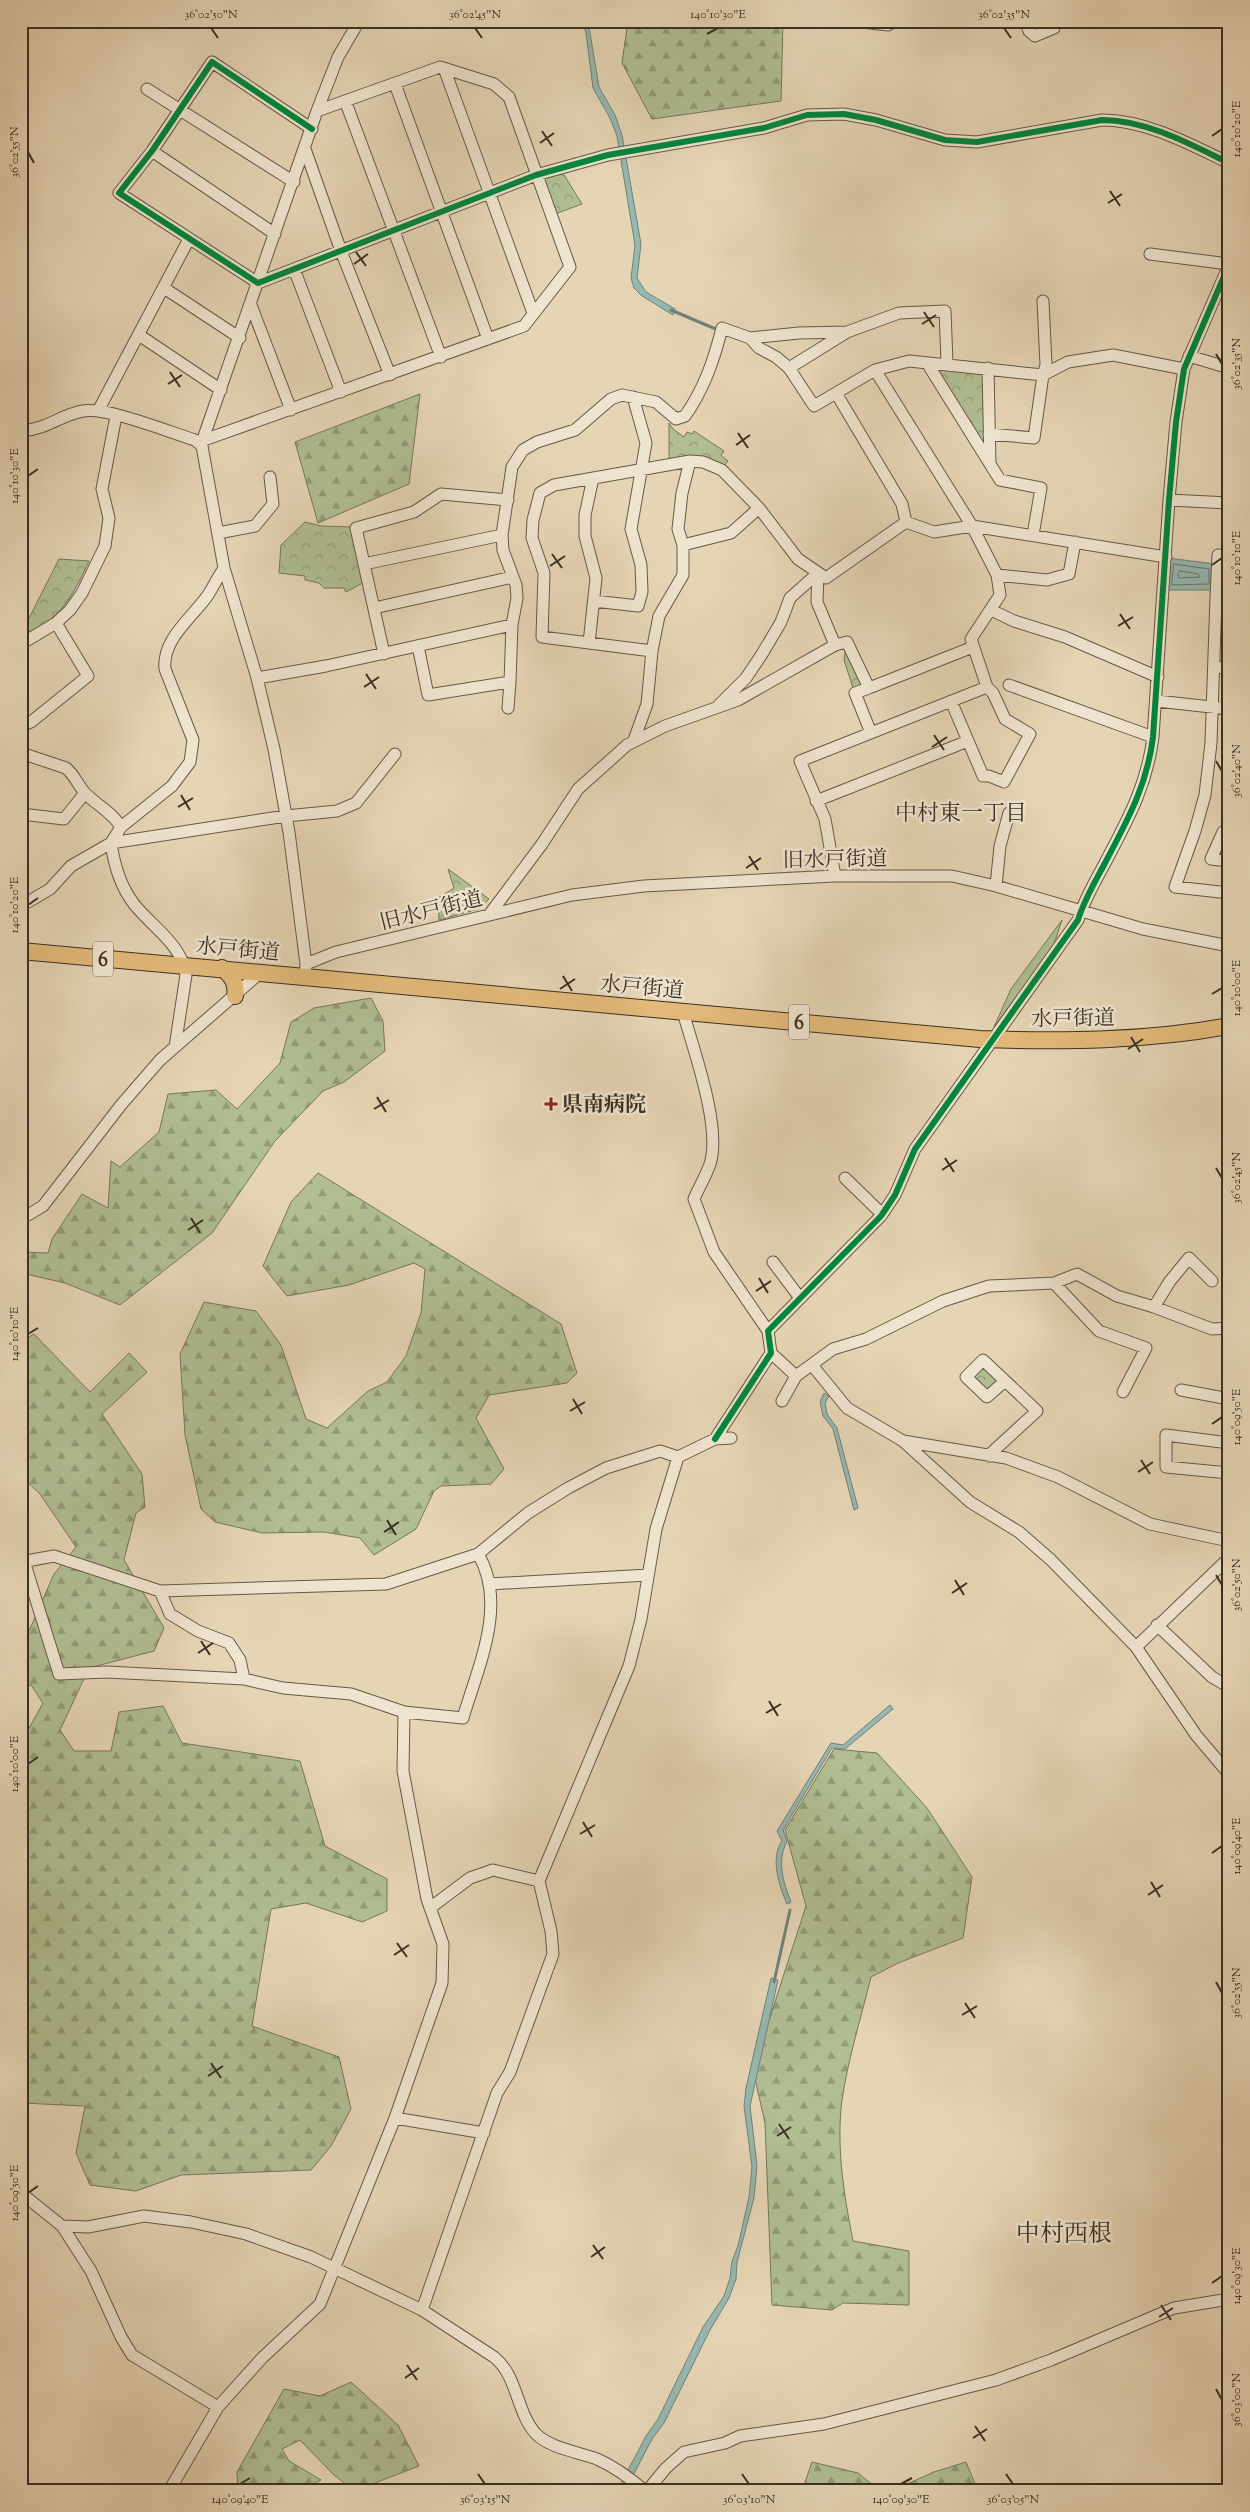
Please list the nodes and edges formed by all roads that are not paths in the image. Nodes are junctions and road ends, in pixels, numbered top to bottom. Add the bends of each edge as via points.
1 (358, 21) edge
2 (853, 21) edge
3 (894, 21) edge
4 (1025, 21) edge
5 (1053, 21) edge
6 (444, 68) junction
7 (394, 84) junction
8 (147, 89) dead end
9 (346, 103) junction
10 (180, 109) junction
11 (318, 111) junction
12 (312, 129) junction
13 (305, 148) junction
14 (152, 150) junction
15 (1229, 163) edge
16 (536, 175) junction
17 (294, 182) junction
18 (488, 194) junction
19 (441, 212) junction
20 (392, 231) junction
21 (275, 234) junction
22 (189, 239) junction
23 (341, 251) junction
24 (1150, 254) dead end
25 (1229, 264) edge
26 (294, 269) junction
27 (258, 283) junction
28 (164, 288) junction
29 (1044, 301) dead end
30 (251, 305) junction
31 (534, 313) junction
32 (847, 332) junction
33 (139, 335) junction
34 (240, 338) junction
35 (750, 338) junction
36 (488, 339) junction
37 (1189, 356) junction
38 (441, 357) junction
39 (927, 363) junction
40 (947, 363) junction
41 (789, 368) junction
42 (988, 368) junction
43 (1229, 368) edge
44 (1184, 369) junction
45 (875, 370) junction
46 (390, 375) junction
47 (1042, 375) junction
48 (221, 390) junction
49 (341, 392) junction
50 (836, 393) junction
51 (633, 397) junction
52 (291, 410) junction
53 (98, 411) junction
54 (116, 416) junction
55 (21, 431) edge
56 (989, 434) junction
57 (202, 442) junction
58 (690, 460) junction
59 (990, 464) junction
60 (642, 469) junction
61 (270, 477) dead end
62 (593, 478) junction
63 (508, 500) junction
64 (1169, 500) junction
65 (1229, 503) edge
66 (759, 508) junction
67 (906, 522) junction
68 (972, 526) junction
69 (218, 533) junction
70 (502, 535) junction
71 (1033, 535) junction
72 (1075, 542) junction
73 (683, 545) junction
74 (1229, 556) edge
75 (1166, 557) junction
76 (364, 564) junction
77 (224, 568) junction
78 (818, 573) junction
79 (997, 575) junction
80 (513, 577) junction
81 (1216, 597) junction
82 (1229, 598) edge
83 (594, 601) junction
84 (374, 608) junction
85 (991, 610) junction
86 (56, 623) junction
87 (512, 625) junction
88 (589, 643) junction
89 (21, 644) edge
90 (836, 645) junction
91 (418, 646) junction
92 (973, 647) junction
93 (652, 651) junction
94 (384, 654) junction
95 (1215, 667) junction
96 (1229, 668) edge
97 (1158, 677) junction
98 (257, 678) junction
99 (510, 682) junction
100 (1009, 686) dead end
101 (987, 687) junction
102 (869, 688) junction
103 (951, 701) junction
104 (1157, 701) junction
105 (1212, 707) junction
106 (508, 708) dead end
107 (716, 708) junction
108 (1229, 709) edge
109 (21, 726) edge
110 (871, 733) junction
111 (1153, 737) junction
112 (634, 740) junction
113 (968, 741) junction
114 (21, 753) edge
115 (395, 754) dead end
116 (85, 794) junction
117 (816, 801) junction
118 (1009, 813) dead end
119 (21, 814) edge
120 (286, 816) junction
121 (121, 827) junction
122 (1229, 832) edge
123 (111, 843) junction
124 (1229, 861) edge
125 (835, 876) junction
126 (996, 886) junction
127 (1229, 893) edge
128 (21, 903) edge
129 (1081, 911) junction
130 (490, 915) junction
131 (1229, 946) edge
132 (21, 951) edge
133 (185, 966) junction
134 (222, 968) junction
135 (306, 970) junction
136 (261, 972) junction
137 (236, 996) junction
138 (683, 1012) junction
139 (1229, 1026) edge
140 (992, 1039) junction
141 (175, 1047) junction
142 (845, 1178) dead end
143 (882, 1214) junction
144 (21, 1219) edge
145 (774, 1262) dead end
146 (1212, 1281) dead end
147 (1054, 1283) junction
148 (800, 1298) junction
149 (1154, 1307) junction
150 (1229, 1328) edge
151 (768, 1332) junction
152 (771, 1353) junction
153 (812, 1365) junction
154 (796, 1376) junction
155 (1005, 1381) dead end
156 (1181, 1390) dead end
157 (1123, 1392) dead end
158 (1229, 1399) edge
159 (782, 1401) dead end
160 (731, 1438) dead end
161 (715, 1439) junction
162 (903, 1441) junction
163 (1229, 1443) edge
164 (988, 1456) junction
165 (678, 1457) junction
166 (1229, 1473) edge
167 (1229, 1540) edge
168 (478, 1554) junction
169 (1229, 1558) edge
170 (22, 1562) edge
171 (648, 1575) junction
172 (490, 1584) junction
173 (160, 1591) junction
174 (1157, 1625) junction
175 (1136, 1647) junction
176 (244, 1679) junction
177 (1229, 1687) edge
178 (404, 1712) junction
179 (1229, 1774) edge
180 (538, 1880) junction
181 (430, 1908) junction
182 (395, 2118) junction
183 (484, 2133) junction
184 (21, 2194) edge
185 (62, 2226) junction
186 (336, 2268) junction
187 (1229, 2299) edge
188 (422, 2310) junction
189 (218, 2407) junction
190 (169, 2491) edge
191 (646, 2491) edge

1 - 11 street via 338,57
2 - 3 street via 888,25
4 - 5 street via 1035,36 1054,28
6 - 7 street
6 - 16 street via 494,84 509,97
6 - 18 street
7 - 9 street
7 - 19 street
8 - 10 street
9 - 11 street
9 - 20 street
10 - 12 street via 212,62
10 - 14 street
10 - 17 street
11 - 12 street
12 - 13 street
13 - 17 street
13 - 23 street
14 - 21 street
14 - 22 street via 119,193
15 - 16 street via 1149,128 1120,120 1102,120 977,142 945,140 844,114 807,115 764,128 608,155
16 - 18 street
16 - 31 street via 570,267
17 - 21 street
18 - 19 street
18 - 31 street
19 - 20 street
19 - 36 street
20 - 23 street
20 - 38 street
21 - 27 street
22 - 27 street
22 - 28 street
23 - 26 street
23 - 46 street
24 - 25 street
25 - 37 street
26 - 27 street
26 - 49 street
27 - 30 street
28 - 33 street
28 - 34 street
29 - 47 street via 1046,365
30 - 34 street
30 - 52 street
31 - 36 street via 524,326
32 - 35 street
32 - 40 street via 899,313 945,311
32 - 41 street
33 - 48 street
33 - 53 street
34 - 48 street
35 - 41 street
35 - 51 street via 722,328 704,384 686,416 676,419 656,402
36 - 38 street
37 - 43 street
37 - 44 street
38 - 46 street
39 - 40 street
39 - 45 street via 909,361
39 - 59 street
40 - 42 street
41 - 50 street via 814,406
42 - 47 street
42 - 56 street
44 - 47 street via 1113,356 1068,362
44 - 64 street
45 - 50 street
45 - 68 street
46 - 49 street
47 - 56 street via 1034,438
48 - 57 street
49 - 52 street
50 - 67 street via 902,504
51 - 60 street via 646,443
51 - 63 street via 622,395 611,399 575,430 523,450 512,466
52 - 57 street
53 - 54 street
53 - 55 street via 85,410 36,430
54 - 57 street
54 - 86 street via 102,489 109,518 105,546 82,593
56 - 59 street
57 - 69 street
58 - 60 street
58 - 66 street via 722,470
58 - 73 street via 678,529
59 - 71 street via 1000,480 1041,488
60 - 62 street
60 - 83 street via 631,529 641,565 642,592 638,606
61 - 69 street via 273,504 255,526
62 - 83 street via 584,536 596,578
62 - 88 street via 554,485 540,493 532,538 544,573 542,637
63 - 70 street
63 - 76 street via 441,494 414,512 363,524 356,528
64 - 65 street
64 - 75 street
66 - 73 street via 731,532
66 - 78 street via 798,559
67 - 68 street via 934,532
67 - 78 street via 826,578
68 - 71 street
68 - 79 street
69 - 77 street
70 - 76 street
70 - 80 street via 503,550
71 - 72 street
72 - 75 street
72 - 79 street via 1069,574 1046,580
73 - 93 street via 682,575 659,616
74 - 81 street via 1218,555
75 - 97 street
76 - 84 street
77 - 98 street
77 - 121 street via 208,595 168,645 164,657 165,669 193,740 190,762 172,786
78 - 90 street via 817,602
78 - 107 street via 790,598 781,622 746,678
79 - 85 street via 1000,596
80 - 84 street
80 - 87 street via 517,598
81 - 82 street
81 - 95 street
83 - 88 street
84 - 94 street
85 - 92 street via 971,639
85 - 97 street
86 - 89 street
86 - 109 street via 88,676 31,722
87 - 91 street
87 - 99 street
88 - 93 street
90 - 102 street via 847,642
90 - 107 street via 738,700
91 - 94 street
91 - 99 street via 428,695
92 - 101 street
92 - 102 street
93 - 112 street via 647,704
94 - 98 street
95 - 96 street
95 - 105 street
97 - 104 street
98 - 120 street
99 - 106 street
100 - 111 street
101 - 103 street
101 - 113 street via 1005,719 1030,734 1004,782 983,776
102 - 110 street via 856,693
103 - 110 street
103 - 113 street
104 - 105 street
104 - 111 street
105 - 108 street
105 - 127 street via 1205,795 1196,831 1175,887
107 - 112 street
110 - 117 street via 800,761
111 - 129 street via 1150,766 1143,786
112 - 130 street via 578,789
113 - 117 street
114 - 116 street via 66,768
115 - 120 street via 356,804 337,811
116 - 119 street via 64,819
116 - 121 street via 115,816
117 - 125 street via 825,819
118 - 126 street via 1000,846
120 - 123 street
120 - 135 street
121 - 123 street
122 - 124 street via 1223,832 1211,860
123 - 128 street via 71,866 50,889
123 - 133 street via 123,887 134,905 158,927
125 - 126 street, 旧水戸街道 via 952,876
125 - 130 street, 旧水戸街道 via 644,886 572,895
126 - 129 street, 旧水戸街道
129 - 131 street, 旧水戸街道 via 1143,929
129 - 140 street via 1073,927
130 - 135 street, 旧水戸街道 via 336,952
132 - 133 highway, 水戸街道 / 6
133 - 134 highway, 水戸街道 / 6
133 - 141 street
134 - 136 highway, 水戸街道 / 6
134 - 137 highway via 236,984
135 - 136 highway, 水戸街道 / 6
135 - 138 highway, 水戸街道 / 6
136 - 137 street
137 - 141 street
138 - 140 highway, 水戸街道 / 6
138 - 151 street via 705,1088 712,1134 711,1162 694,1199 714,1252
139 - 140 highway, 水戸街道 / 6 via 1110,1039
140 - 143 street via 916,1149 895,1195
141 - 144 street via 121,1105 43,1206
142 - 143 street
143 - 148 street
145 - 148 street
146 - 149 street via 1189,1258
147 - 149 street via 1077,1274 1118,1296
147 - 153 street via 990,1286 943,1301 866,1339 833,1348
147 - 157 street via 1099,1331 1146,1348
148 - 151 street
149 - 150 street via 1212,1329
151 - 152 street
152 - 154 street
152 - 161 street
153 - 154 street
153 - 162 street via 847,1408
154 - 159 street
155 - 164 street via 1037,1411
156 - 158 street
160 - 161 street
161 - 165 street
162 - 164 street
162 - 175 street via 970,1502 1019,1532 1051,1560
163 - 166 street via 1166,1435 1166,1467
164 - 167 street via 1006,1458 1058,1477 1150,1524
165 - 168 street via 660,1451 606,1468 528,1513
165 - 171 street via 656,1529
168 - 172 street via 488,1570
168 - 173 street via 386,1584
169 - 174 street
170 - 173 street via 54,1556
170 - 176 street via 59,1674 107,1672
171 - 172 street
171 - 180 street via 629,1666
172 - 178 street via 490,1630 463,1718
173 - 176 street via 170,1614 198,1631 229,1643 240,1660
174 - 175 street
174 - 177 street via 1212,1677
175 - 179 street via 1196,1735
176 - 178 street via 284,1688 351,1694
178 - 181 street via 403,1771
180 - 181 street via 493,1870 470,1878
180 - 183 street via 551,1931 553,1954
181 - 182 street via 443,1944 442,1983
182 - 183 street
182 - 186 street
183 - 188 street
184 - 185 street
185 - 186 street via 88,2228 144,2216 191,2222 246,2234
185 - 189 street via 91,2271 132,2355
186 - 188 street
186 - 189 street via 320,2304 262,2358
187 - 191 street via 1174,2308 996,2380 824,2424 740,2436 684,2452
188 - 191 street via 504,2365 525,2420 537,2434 598,2460 629,2477
189 - 190 street

